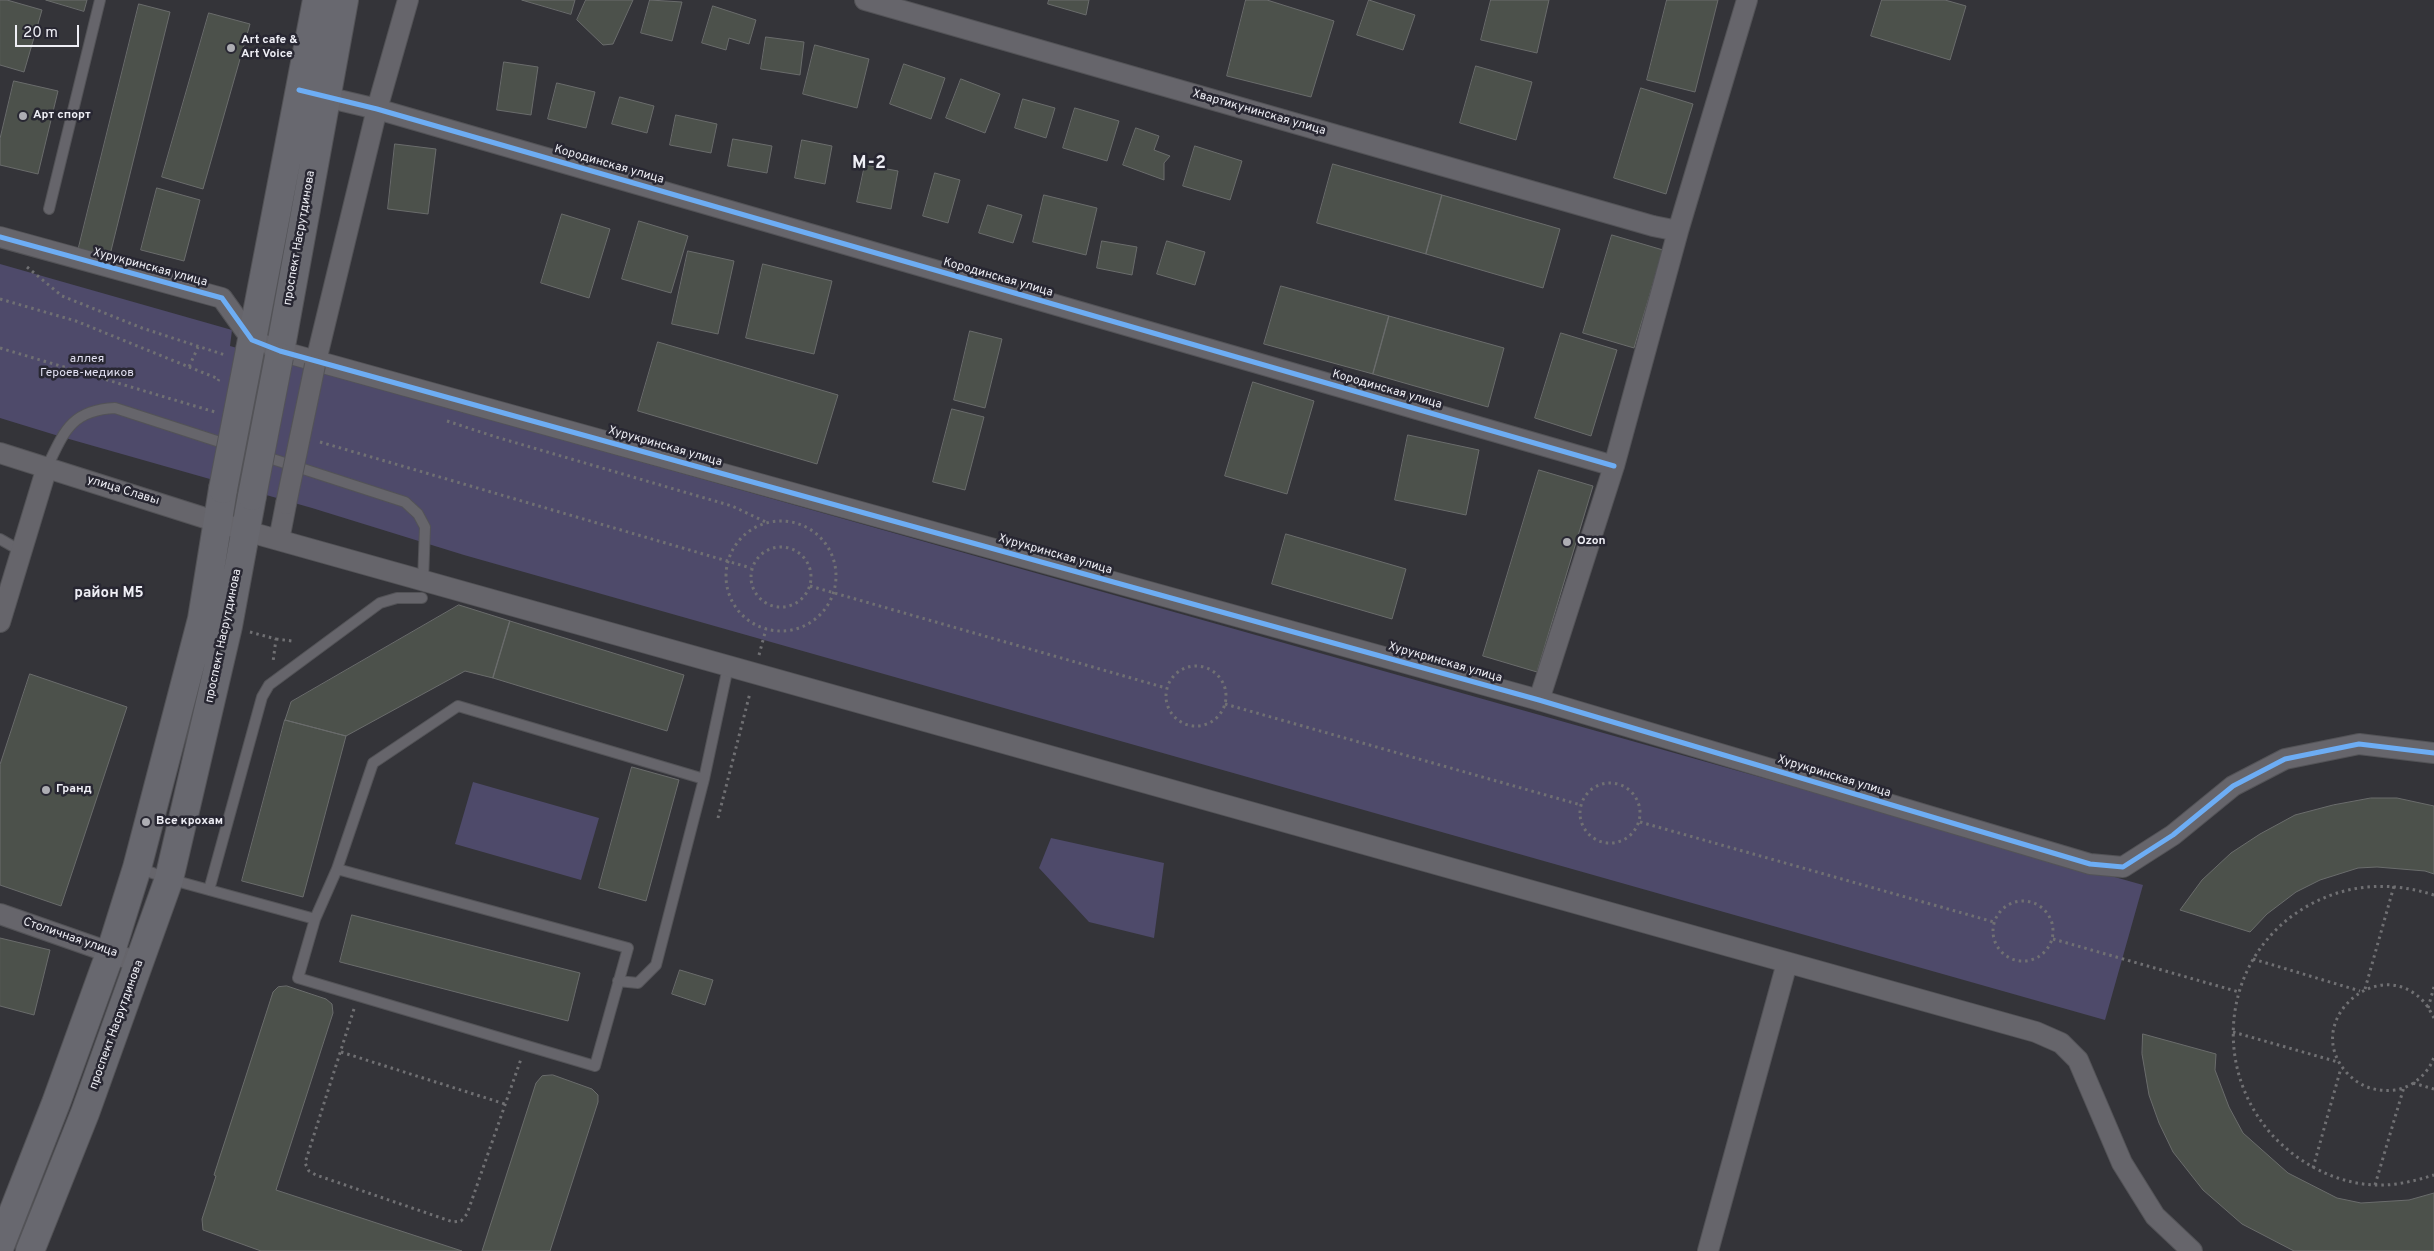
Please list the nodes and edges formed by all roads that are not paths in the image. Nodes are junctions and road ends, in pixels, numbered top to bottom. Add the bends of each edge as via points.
1 (100, 0) edge
2 (317, 0) edge
3 (344, 0) edge
4 (408, 0) edge
5 (865, 0) edge
6 (1747, 0) edge
7 (300, 90) junction
8 (326, 98) junction
9 (377, 109) junction
10 (49, 209) dead end
11 (1678, 231) junction
12 (0, 237) edge
13 (251, 345) junction
14 (280, 354) junction
15 (315, 363) junction
16 (0, 453) edge
17 (1614, 466) junction
18 (47, 467) junction
19 (216, 521) junction
20 (246, 531) junction
21 (0, 539) edge
22 (279, 540) junction
23 (22, 551) junction
24 (422, 589) junction
25 (0, 622) edge
26 (728, 667) junction
27 (1539, 700) junction
28 (2434, 752) edge
29 (704, 779) junction
30 (137, 868) junction
31 (337, 869) junction
32 (169, 879) junction
33 (209, 890) junction
34 (0, 914) edge
35 (315, 919) junction
36 (111, 951) junction
37 (140, 963) junction
38 (1787, 963) junction
39 (618, 980) junction
40 (0, 1246) edge
41 (30, 1251) edge
42 (1708, 1251) edge
43 (2192, 1251) edge

1 - 10 lane
2 - 7 main road, проспект Насрутдинова
3 - 8 main road, проспект Насрутдинова
4 - 9 street
5 - 11 street, Хвартикунинская улица
6 - 11 street
7 - 8 street, Кородинская улица
7 - 13 main road, проспект Насрутдинова
8 - 9 street, Кородинская улица
8 - 14 main road, проспект Насрутдинова
9 - 15 street
9 - 17 street, Кородинская улица
11 - 17 street
12 - 13 street, Хурукринская улица via 222,298
13 - 14 street, Хурукринская улица
13 - 19 main road, проспект Насрутдинова, bridge
14 - 15 street, Хурукринская улица
14 - 20 main road, проспект Насрутдинова, bridge
15 - 22 street, bridge
15 - 27 street, Хурукринская улица
16 - 18 street, улица Славы
17 - 27 street
18 - 19 street, улица Славы
18 - 23 street
18 - 24 lane via 62,438 81,415 97,409 114,408 405,502 418,514 425,527
19 - 20 street, улица Славы
19 - 30 main road, проспект Насрутдинова via 202,619
20 - 22 street, улица Славы
20 - 32 main road, проспект Насрутдинова via 228,626
21 - 23 lane
22 - 24 street, улица Славы
23 - 25 street
24 - 26 street, улица Славы
24 - 33 lane via 380,603 269,685 262,696
26 - 29 lane
26 - 38 street, улица Славы
27 - 28 street, Хурукринская улица via 2090,864 2123,867 2172,835 2233,786 2285,759 2360,744
29 - 31 lane via 458,706 373,763
29 - 39 lane via 656,965 638,983
30 - 32 lane
30 - 36 main road, проспект Насрутдинова
31 - 35 lane
31 - 39 lane via 628,948
32 - 33 lane
32 - 37 main road, проспект Насрутдинова
33 - 35 lane
34 - 36 street, Столичная улица
35 - 39 lane via 298,978 595,1066
36 - 37 street, Столичная улица
36 - 40 main road, проспект Насрутдинова
37 - 41 main road, проспект Насрутдинова
38 - 42 street
38 - 43 street, улица Славы via 2036,1032 2060,1043 2078,1060 2122,1163 2150,1209

